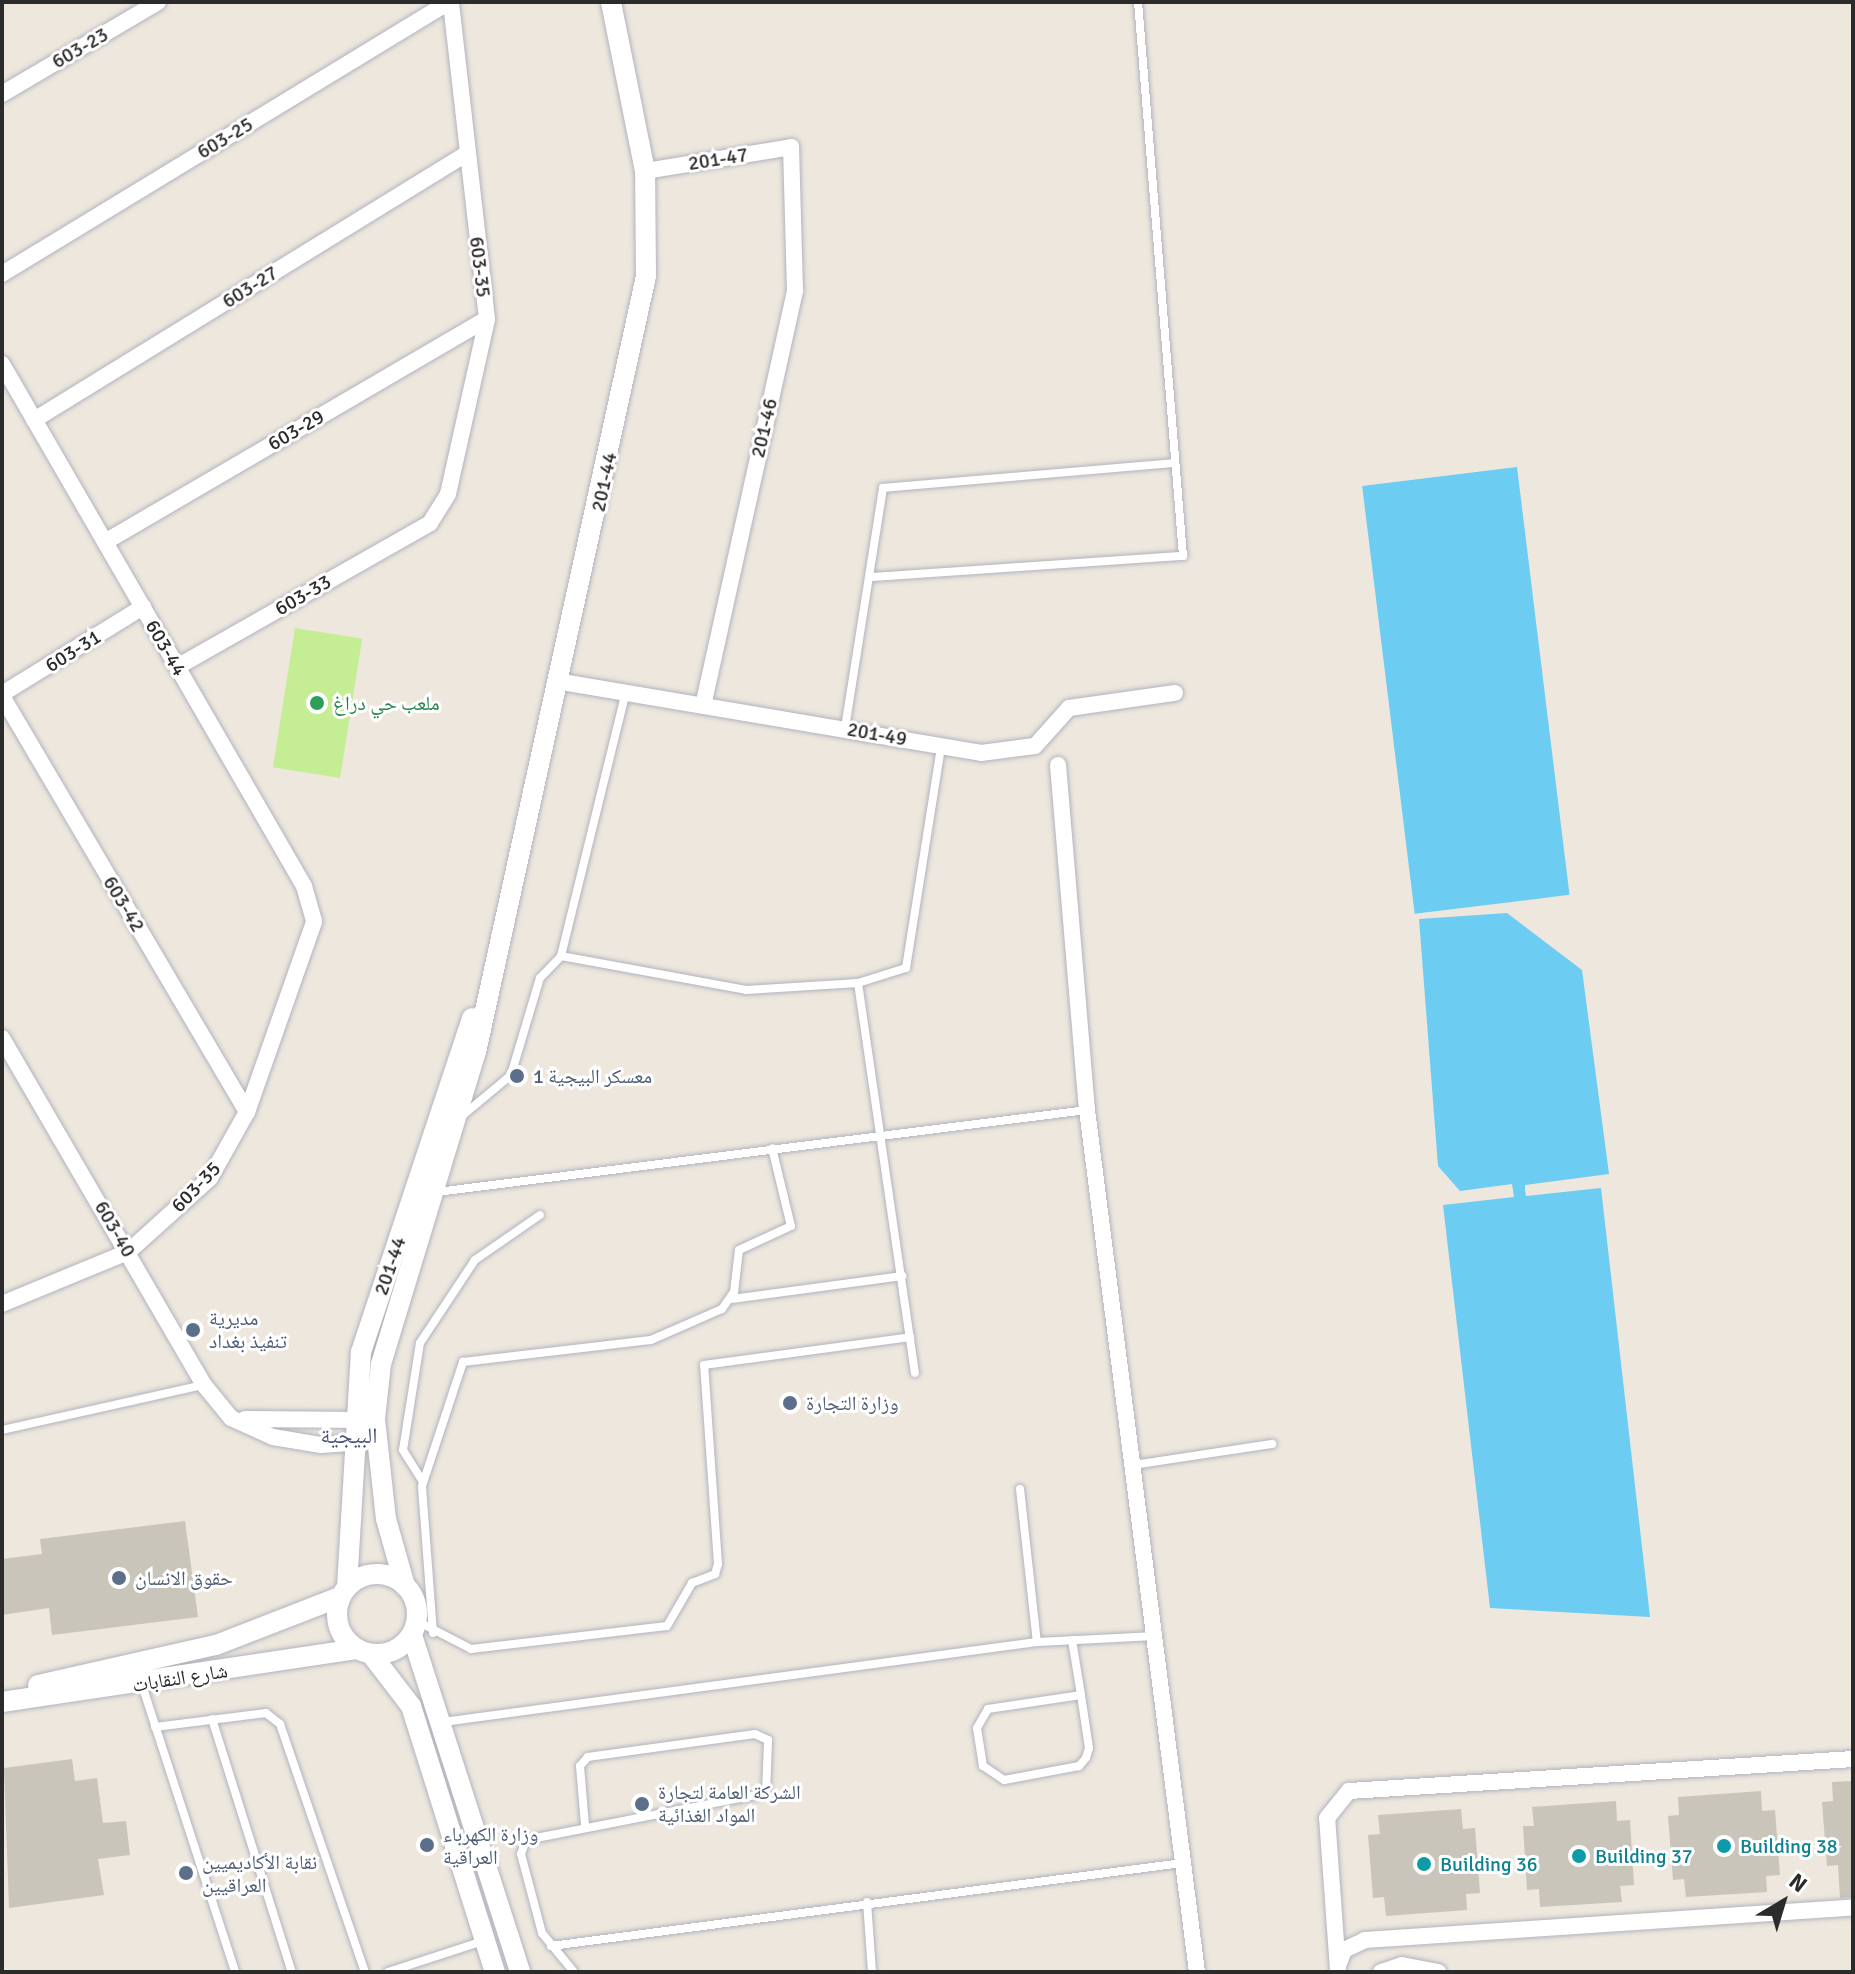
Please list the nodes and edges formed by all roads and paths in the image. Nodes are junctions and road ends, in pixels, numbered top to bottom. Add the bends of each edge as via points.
1 (158, 2) edge
2 (450, 2) edge
3 (611, 2) edge
4 (1138, 2) edge
5 (2, 94) edge
6 (791, 147) joint
7 (466, 154) junction
8 (645, 171) junction
9 (2, 274) edge
10 (487, 319) junction
11 (2, 364) edge
12 (34, 420) junction
13 (1175, 463) junction
14 (430, 523) joint
15 (105, 542) junction
16 (873, 577) junction
17 (143, 607) junction
18 (177, 667) junction
19 (562, 682) junction
20 (626, 692) junction
21 (1175, 693) dead end
22 (2, 695) edge
23 (703, 705) junction
24 (845, 728) junction
25 (941, 745) junction
26 (1058, 765) dead end
27 (311, 936) joint
28 (561, 956) junction
29 (494, 958) junction
30 (858, 983) junction
31 (2, 1038) edge
32 (1087, 1110) junction
33 (247, 1112) junction
34 (457, 1119) junction
35 (881, 1139) junction
36 (772, 1148) junction
37 (437, 1192) junction
38 (540, 1215) dead end
39 (128, 1252) junction
40 (902, 1276) junction
41 (732, 1299) junction
42 (2, 1304) edge
43 (910, 1337) junction
44 (915, 1373) dead end
45 (204, 1385) junction
46 (231, 1418) junction
47 (365, 1420) junction
48 (2, 1430) edge
49 (377, 1441) junction
50 (356, 1443) junction
51 (1272, 1444) dead end
52 (1133, 1465) junction
53 (423, 1482) junction
54 (1020, 1489) dead end
55 (405, 1586) junction
56 (344, 1592) junction
57 (421, 1629) junction
58 (1156, 1636) junction
59 (1072, 1640) junction
60 (1037, 1642) junction
61 (364, 1652) junction
62 (142, 1685) junction
63 (2, 1690) edge
64 (1081, 1695) junction
65 (2, 1702) edge
66 (212, 1719) junction
67 (443, 1722) junction
68 (155, 1727) junction
69 (1853, 1759) edge
70 (585, 1826) junction
71 (1182, 1863) junction
72 (867, 1902) junction
73 (1853, 1908) edge
74 (484, 1941) junction
75 (551, 1946) junction
76 (1338, 1971) edge
77 (235, 1972) edge
78 (292, 1972) edge
79 (365, 1972) edge
80 (388, 1972) edge
81 (495, 1972) edge
82 (520, 1972) edge
83 (574, 1972) edge
84 (872, 1972) edge
85 (1197, 1972) edge
86 (1381, 1972) edge
87 (1438, 1972) edge

1 - 5 street, 603-23
2 - 7 street, 603-35
2 - 9 street, 603-25
3 - 8 street, 201-44
4 - 13 lane
6 - 8 street, 201-47
6 - 23 street, 201-46 via 795,291
7 - 10 street, 603-35
7 - 12 street, 603-27
8 - 19 street, 201-44 via 646,276
10 - 14 street, 603-35 via 448,494
10 - 15 street, 603-29
11 - 12 street, 603-44
12 - 15 street, 603-44
13 - 16 lane via 883,488
13 - 16 lane via 1183,556
14 - 18 street, 603-33
15 - 17 street, 603-44
16 - 24 lane
17 - 18 street, 603-44
17 - 22 street, 603-31
18 - 27 street, 603-44 via 304,886 312,904
19 - 20 street, 201-49
19 - 29 street, 201-44
20 - 23 street, 201-49
20 - 28 lane
21 - 25 street, 201-49 via 1069,708 1035,746 981,753
22 - 33 street, 603-42
23 - 24 street, 201-49
24 - 25 street, 201-49
25 - 30 lane via 913,954 892,975
26 - 32 street
27 - 33 street, 603-35
28 - 30 lane via 746,990
28 - 34 lane via 540,978 511,1075
29 - 34 street, 201-44
29 - 47 street, 201-44 via 361,1352
30 - 35 lane
31 - 39 street, 603-40
32 - 35 lane
32 - 52 street
33 - 39 street, 603-35 via 210,1178
34 - 37 street, 201-44
35 - 36 lane
35 - 40 lane
36 - 37 lane
36 - 41 lane via 792,1222 739,1250
37 - 47 street, 201-44
38 - 53 lane via 475,1260 420,1343 403,1450
39 - 42 street, 603-35
39 - 45 street, 603-40
40 - 41 lane
40 - 43 lane
41 - 53 lane via 651,1340 465,1359
43 - 44 lane
43 - 57 lane via 704,1365 718,1564 715,1574 692,1583 670,1624 485,1648 457,1646
45 - 46 street, 603-40
45 - 48 lane
46 - 47 street
46 - 50 street, 603-40 via 273,1437
47 - 49 street, 201-44
47 - 50 street, 201-44
49 - 50 street, 603-40
49 - 55 street, 201-44 via 386,1519
50 - 56 street, 201-44
51 - 52 lane
52 - 58 street
53 - 57 lane
54 - 60 lane
55 - 56 street via 376,1574
55 - 57 street
56 - 61 street via 340,1630
56 - 63 street, شارع النقابات via 216,1645
57 - 61 street via 395,1651
57 - 67 street
58 - 59 lane
58 - 71 street
59 - 60 lane
59 - 64 lane
60 - 67 lane
61 - 62 street, شارع النقابات
61 - 74 street via 411,1706
62 - 65 street, شارع النقابات
62 - 68 lane
64 - 64 lane via 1089,1748 1079,1766 1004,1780 983,1766 977,1728 988,1709
66 - 68 lane
66 - 78 lane
66 - 79 lane via 266,1713 280,1724
67 - 82 street
68 - 77 lane
69 - 76 street via 1349,1791 1327,1818
70 - 70 lane via 580,1766 588,1757 755,1734 768,1740 766,1793
70 - 75 lane via 532,1836 522,1847
71 - 72 lane
71 - 85 street
72 - 75 lane
72 - 84 lane
73 - 76 street via 1365,1940 1344,1950
74 - 80 lane
74 - 81 street
75 - 83 lane
86 - 87 street via 1402,1965

